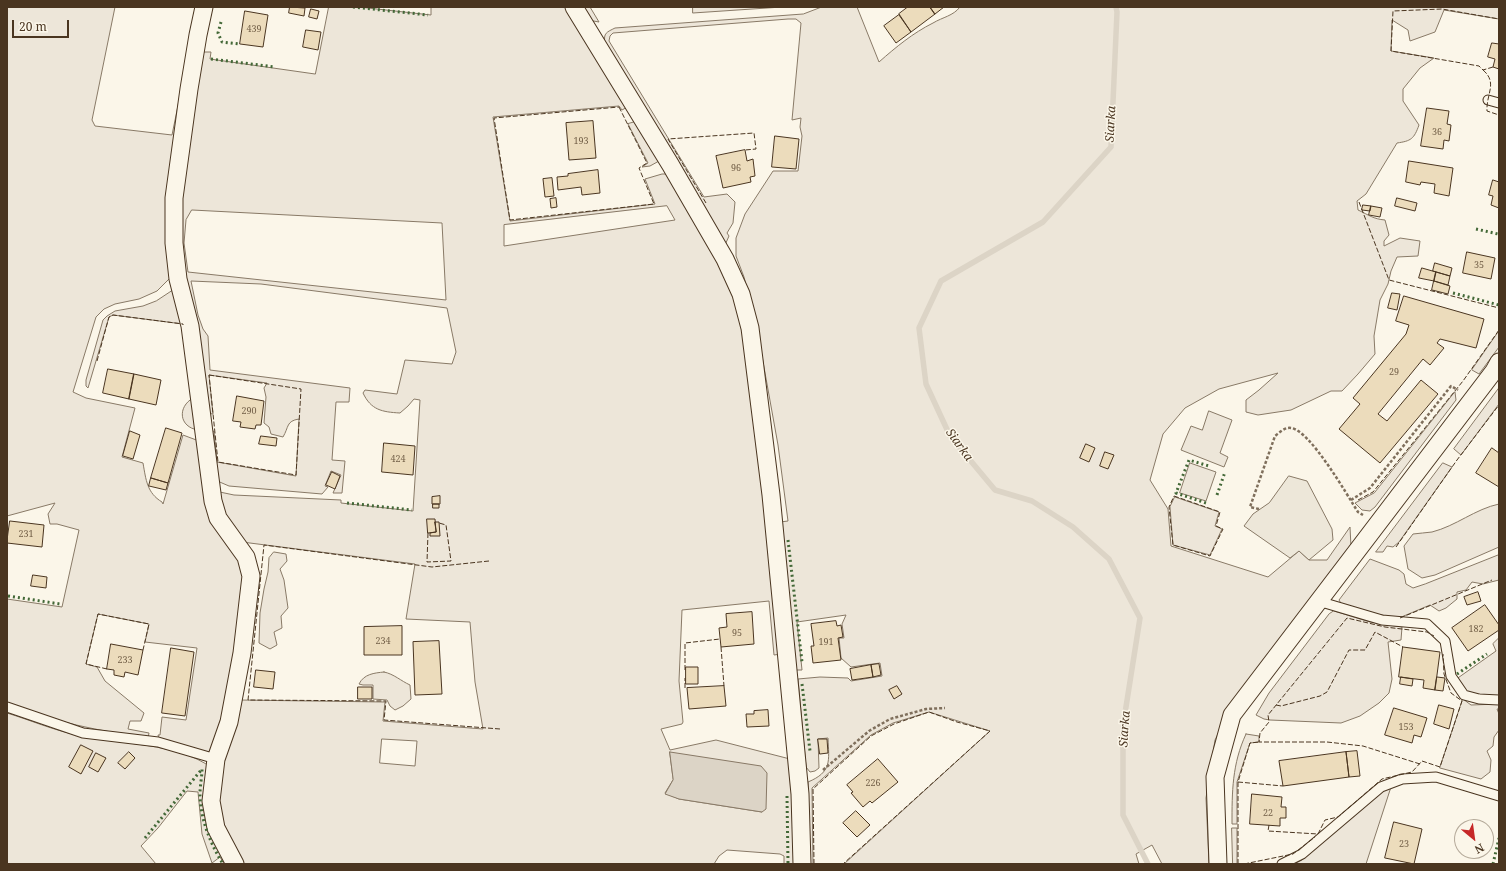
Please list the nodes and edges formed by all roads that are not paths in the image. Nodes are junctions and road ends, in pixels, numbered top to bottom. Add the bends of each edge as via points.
1 (204, 7) edge
2 (574, 7) edge
3 (1488, 100) dead end
4 (1499, 103) edge
5 (1499, 362) edge
6 (1318, 601) junction
7 (1499, 700) edge
8 (7, 707) edge
9 (216, 759) junction
10 (1499, 796) edge
11 (235, 864) edge
12 (802, 864) edge
13 (1218, 864) edge
14 (1282, 864) edge

1 - 9 street via 189,89 174,198 174,243 178,279 190,326 213,501 218,518 246,557 251,576 242,652 229,722
2 - 12 street via 670,164 725,259 741,294 750,328 771,495 800,794
3 - 4 lane
5 - 6 street
6 - 7 lane via 1382,620 1427,624 1445,641 1451,676 1464,695
6 - 13 street via 1232,715 1215,777
8 - 9 lane via 83,733 158,742
9 - 11 street via 211,801 216,828
10 - 14 lane via 1436,777 1402,779 1381,787 1302,854

